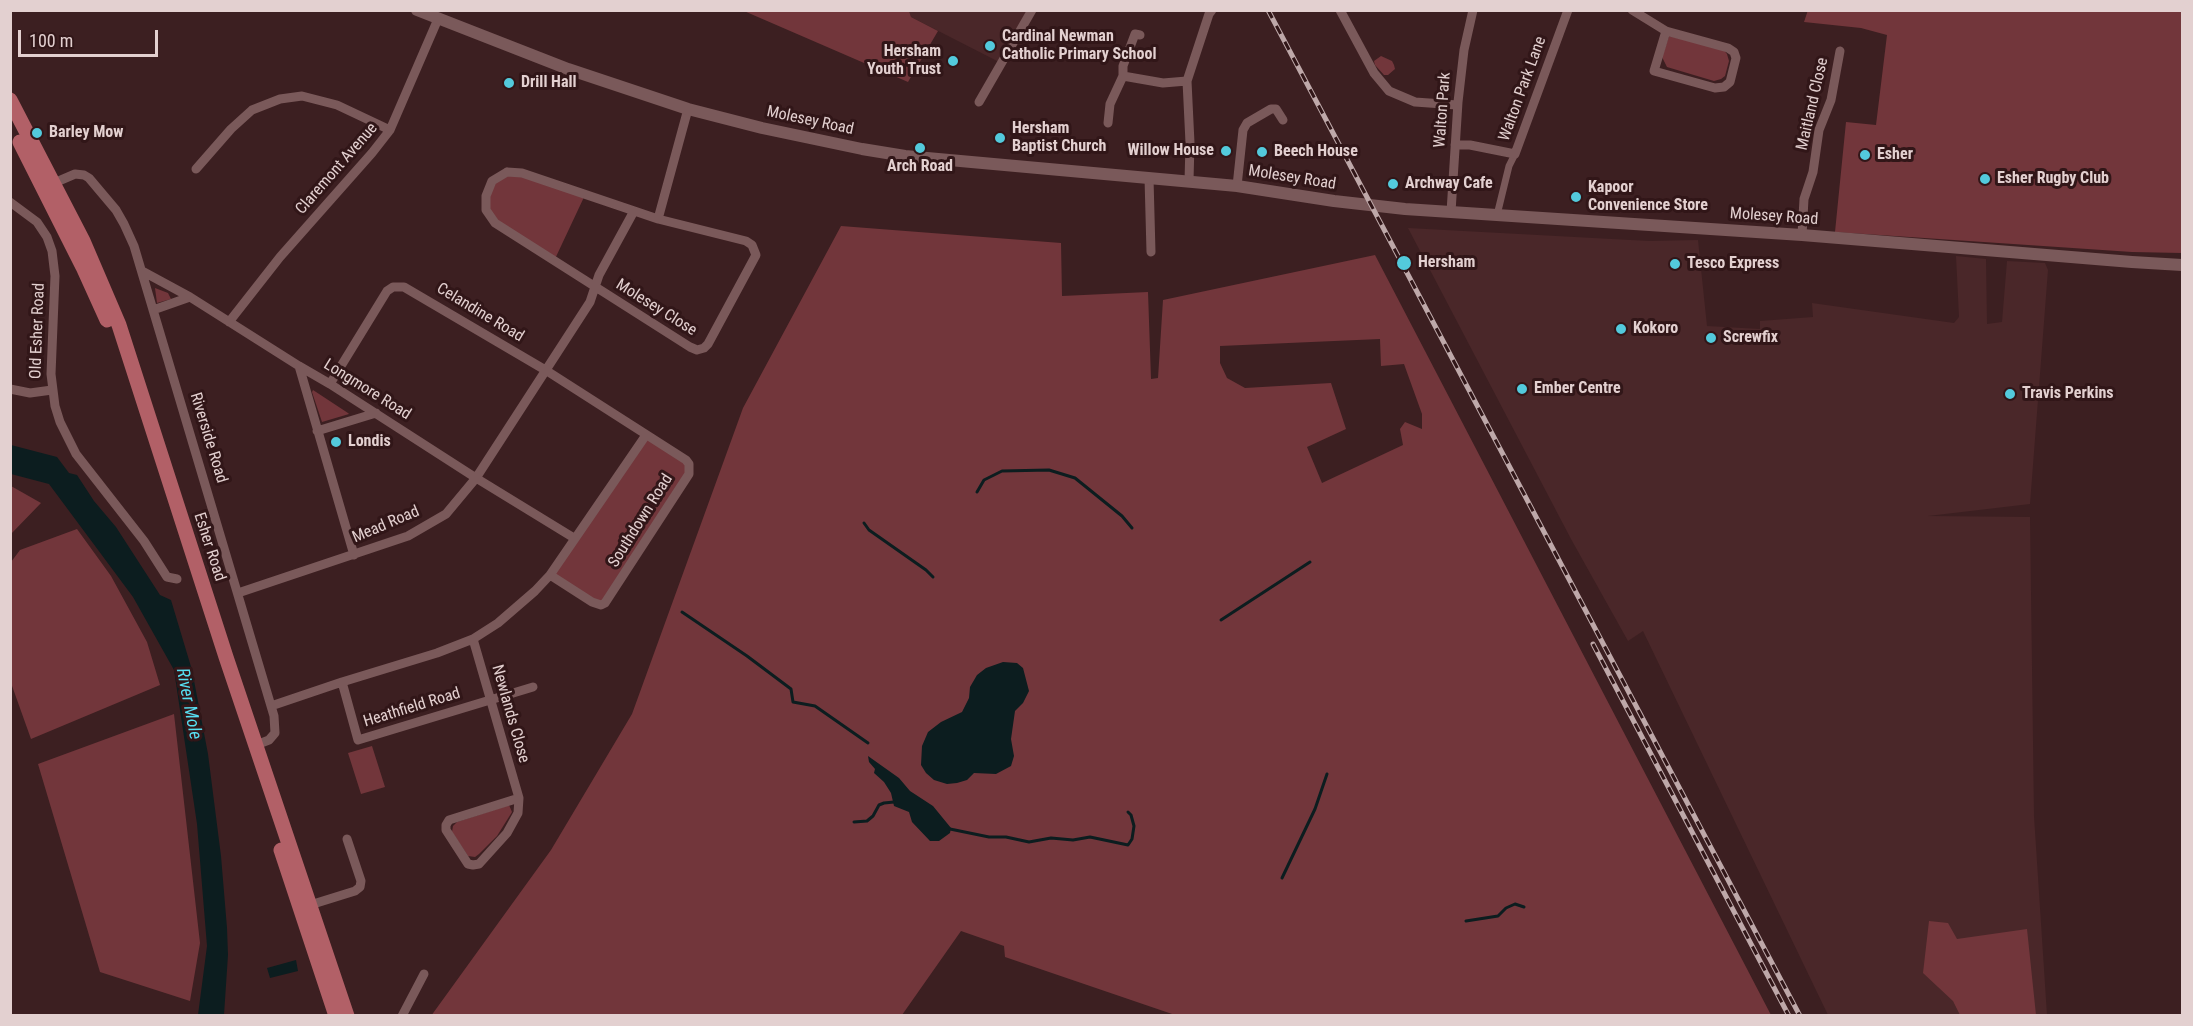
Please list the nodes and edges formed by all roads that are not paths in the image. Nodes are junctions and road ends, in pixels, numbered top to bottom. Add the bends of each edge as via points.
1 (417, 10) edge
2 (1032, 10) edge
3 (1212, 10) edge
4 (1340, 10) edge
5 (1473, 10) edge
6 (1568, 10) edge
7 (1632, 10) edge
8 (438, 19) junction
9 (1666, 31) junction
10 (1140, 35) dead end
11 (1840, 51) dead end
12 (1123, 76) junction
13 (1187, 81) junction
14 (10, 100) edge
15 (979, 102) dead end
16 (1457, 105) junction
17 (688, 110) junction
18 (1283, 120) dead end
19 (10, 122) edge
20 (1108, 123) dead end
21 (390, 130) junction
22 (1455, 145) junction
23 (1515, 154) junction
24 (196, 169) dead end
25 (1149, 178) junction
26 (1189, 181) junction
27 (54, 183) junction
28 (1237, 186) junction
29 (10, 202) edge
30 (634, 211) junction
31 (1451, 212) junction
32 (1497, 215) junction
33 (658, 219) junction
34 (1802, 235) junction
35 (1151, 252) dead end
36 (2182, 264) edge
37 (142, 271) junction
38 (595, 287) junction
39 (190, 297) junction
40 (153, 310) junction
41 (229, 322) junction
42 (298, 366) junction
43 (547, 371) junction
44 (330, 384) junction
45 (10, 388) edge
46 (52, 390) junction
47 (376, 413) junction
48 (317, 431) junction
49 (646, 435) junction
50 (476, 478) junction
51 (574, 538) junction
52 (354, 555) junction
53 (550, 575) junction
54 (177, 579) dead end
55 (238, 593) junction
56 (473, 639) junction
57 (342, 682) junction
58 (533, 687) dead end
59 (491, 700) junction
60 (271, 706) junction
61 (256, 745) junction
62 (519, 798) junction
63 (347, 838) dead end
64 (310, 905) junction
65 (423, 974) dead end
66 (336, 1016) edge
67 (347, 1016) edge
68 (402, 1016) edge

1 - 8 street, Molesey Road
2 - 15 street
3 - 13 street
4 - 16 street via 1374,73 1389,91 1414,102
5 - 16 street, Walton Park
6 - 23 street, Walton Park Lane
7 - 9 street
8 - 17 street, Molesey Road
8 - 21 street, Claremont Avenue
9 - 9 street via 1734,52 1736,58 1725,87 1715,88 1654,71
10 - 12 street via 1135,34
11 - 34 street, Maitland Close via 1832,100 1819,130 1813,172 1804,199
12 - 13 street via 1163,83
12 - 20 street via 1110,104
13 - 26 street
14 - 27 main road, Esher Road
16 - 22 street, Walton Park
17 - 25 street, Molesey Road via 905,156
17 - 33 street
18 - 28 street via 1271,108 1246,123
19 - 66 main road, Esher Road via 106,319
21 - 24 street via 337,105 302,96 280,99 252,110
21 - 41 street, Claremont Avenue
22 - 23 street, Walton Park Lane
22 - 31 street, Walton Park
23 - 32 street
25 - 26 street, Molesey Road
25 - 35 street
26 - 28 street, Molesey Road
27 - 37 street, Riverside Road via 79,174 96,184 124,224
27 - 61 main road, Esher Road via 120,324
28 - 31 street, Molesey Road via 1334,201
29 - 46 street, Old Esher Road via 37,222 52,251
30 - 33 street, Molesey Close
30 - 38 street, Molesey Close
30 - 38 street, Molesey Close via 522,173 501,174 488,188 486,210 495,223
31 - 32 street, Molesey Road
32 - 34 street, Molesey Road
33 - 38 street, Molesey Close via 746,242 755,250 746,276 708,344 697,350 690,348
34 - 36 street, Molesey Road
37 - 39 street, Longmore Road
37 - 40 street, Riverside Road
38 - 43 street, Mead Road via 590,302
39 - 40 street
39 - 41 street, Longmore Road
40 - 55 street, Riverside Road
41 - 42 street, Longmore Road
42 - 44 street, Longmore Road
42 - 48 street
43 - 44 street, Celandine Road via 410,289 393,287
43 - 49 street, Celandine Road
43 - 50 street, Mead Road
44 - 47 street, Longmore Road
45 - 46 street via 30,393
46 - 54 street, Old Esher Road via 56,414 76,454 167,577
47 - 48 street
47 - 50 street, Longmore Road
48 - 52 street
49 - 51 street
49 - 53 street, Southdown Road via 686,460 690,469 609,600 596,604
50 - 51 street, Longmore Road
50 - 52 street, Mead Road via 446,513 408,536
51 - 53 street
52 - 55 street, Mead Road
53 - 56 street via 516,609
55 - 60 street, Riverside Road
56 - 57 street
56 - 59 street, Newlands Close
57 - 59 street, Heathfield Road via 358,740
57 - 60 street
58 - 59 street, Heathfield Road
59 - 62 street, Newlands Close
60 - 61 street, Riverside Road via 275,733
61 - 64 main road, Esher Road
62 - 62 street via 449,820 446,830 468,864 479,864 507,833 518,813
63 - 64 street via 360,887
64 - 67 main road, Esher Road
65 - 68 street

